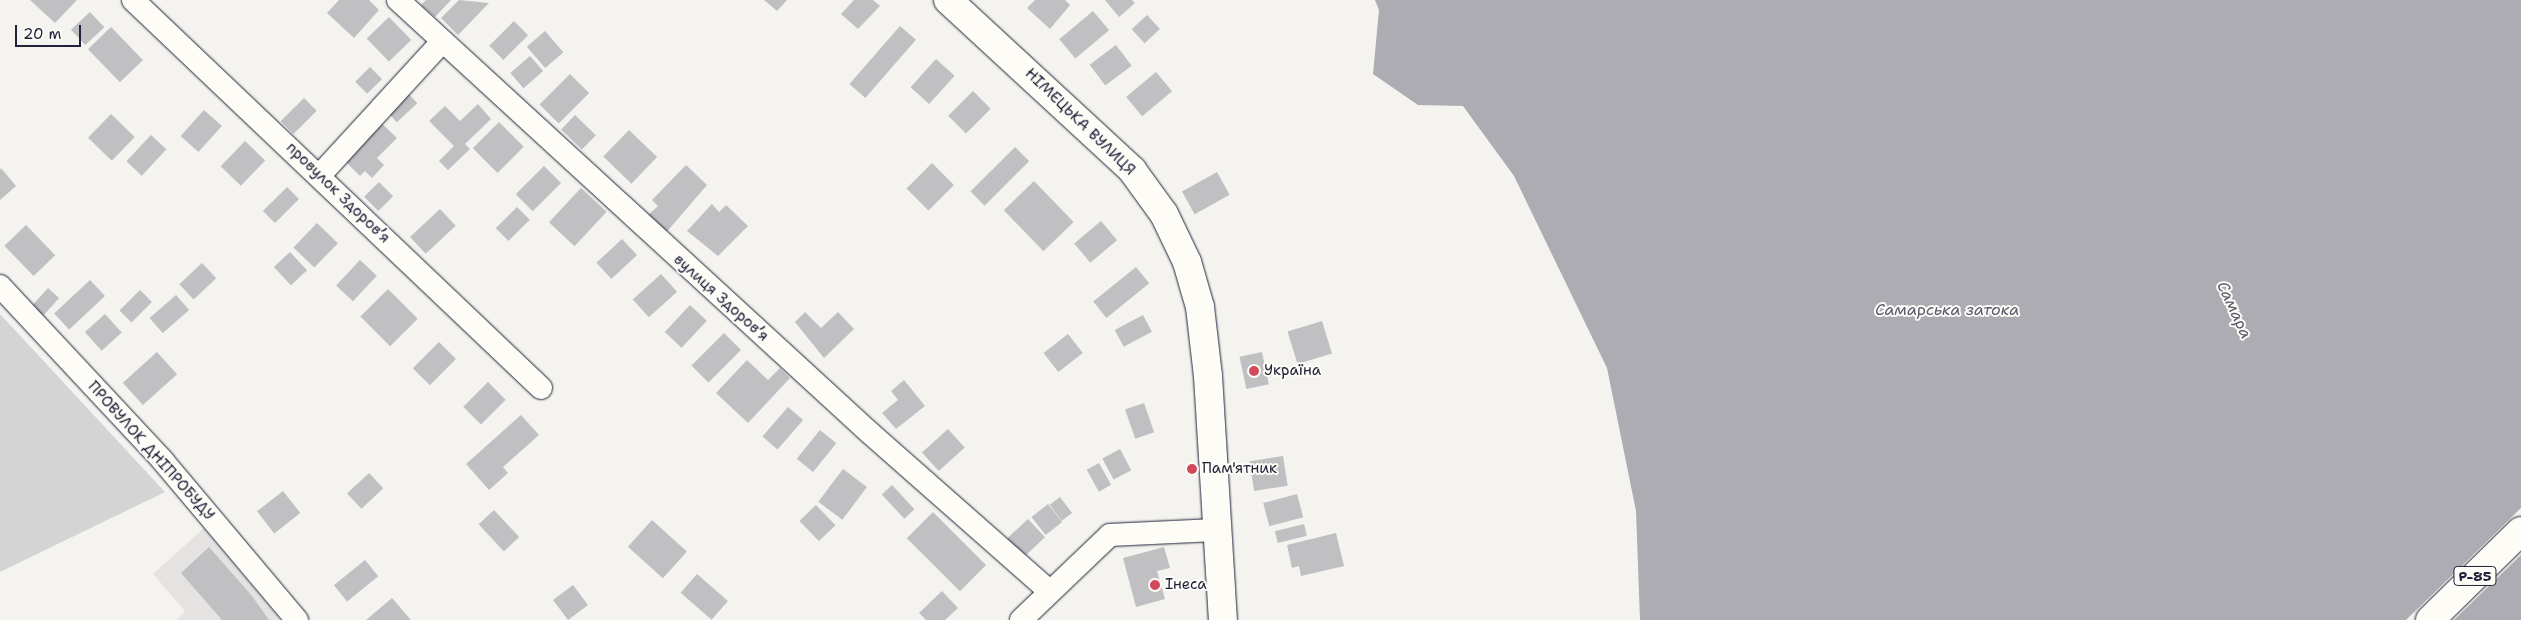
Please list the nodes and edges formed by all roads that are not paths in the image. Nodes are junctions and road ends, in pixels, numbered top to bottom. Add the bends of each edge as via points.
1 (133, 0) edge
2 (398, 0) edge
3 (948, 0) edge
4 (442, 42) junction
5 (320, 175) junction
6 (0, 286) edge
7 (541, 388) dead end
8 (1215, 530) junction
9 (2521, 531) edge
10 (1049, 590) junction
11 (297, 620) edge
12 (1020, 620) edge
13 (1223, 620) edge
14 (2430, 620) edge

1 - 5 street, провулок Здоровʼя
2 - 4 street, вулиця Здоровʼя
3 - 8 main road, НІМЕЦЬКА ВУЛИЦЯ via 1088,125 1132,170 1164,214 1187,262 1200,307 1208,376
4 - 5 street
4 - 10 street, вулиця Здоровʼя via 870,433
5 - 7 street, провулок Здоровʼя
6 - 11 street, ПРОВУЛОК ДНІПРОБУДУ via 163,461
8 - 10 street via 1110,536
8 - 13 main road, НІМЕЦЬКА ВУЛИЦЯ
9 - 14 main road, Р-85
10 - 12 street

